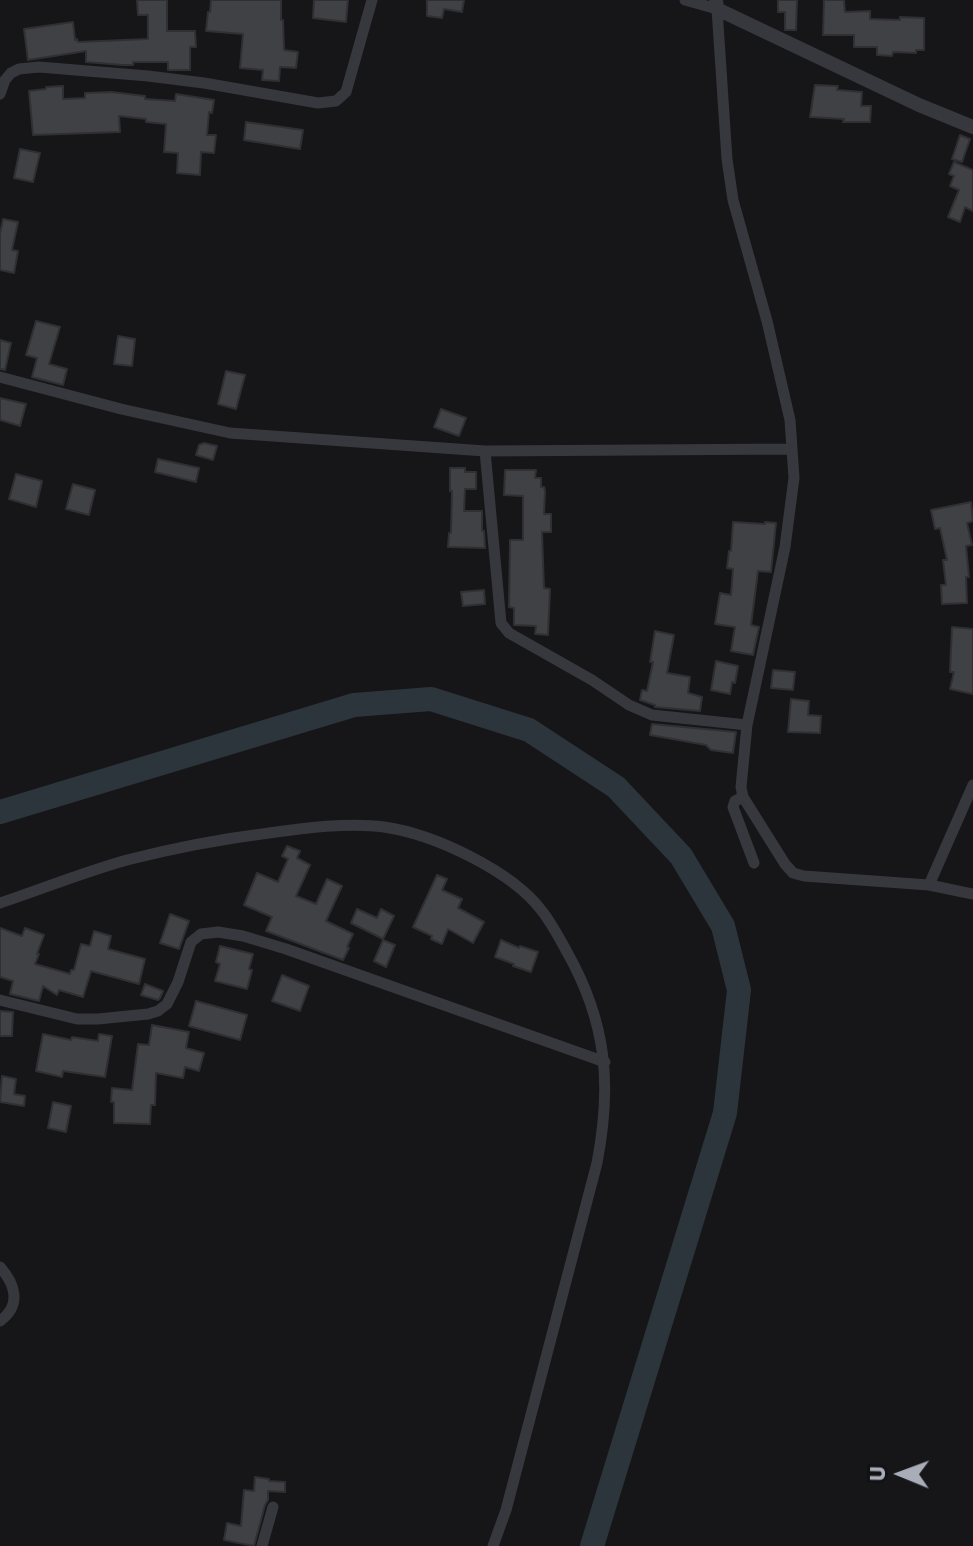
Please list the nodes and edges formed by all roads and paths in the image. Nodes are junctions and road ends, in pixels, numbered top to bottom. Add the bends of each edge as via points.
1 (372, 0) edge
2 (685, 0) edge
3 (717, 4) edge
4 (0, 94) edge
5 (973, 127) edge
6 (0, 377) edge
7 (792, 449) junction
8 (485, 451) junction
9 (747, 725) junction
10 (973, 785) edge
11 (743, 797) junction
12 (754, 863) dead end
13 (929, 885) junction
14 (973, 894) edge
15 (0, 903) edge
16 (0, 1000) edge
17 (605, 1062) junction
18 (0, 1267) edge
19 (0, 1321) edge
20 (273, 1507) dead end
21 (262, 1546) edge
22 (493, 1546) edge

1 - 4 street via 346,92 336,101 318,103 162,77 39,67 11,73
2 - 3 street
3 - 5 street
3 - 7 street via 733,200 767,321
6 - 8 street via 230,433
7 - 8 street
7 - 9 street via 794,478 785,547
8 - 9 street via 501,623 509,633 641,711
9 - 11 street
10 - 13 street
11 - 12 street via 733,807
11 - 13 street via 793,873
13 - 14 street
15 - 17 street via 125,861 210,841 326,827 384,827 411,833 483,864 541,909 578,971
16 - 17 street via 77,1019 158,1011 178,982 191,942 218,932 286,949
17 - 22 street via 597,1163
18 - 19 street via 9,1277 14,1303
20 - 21 street

